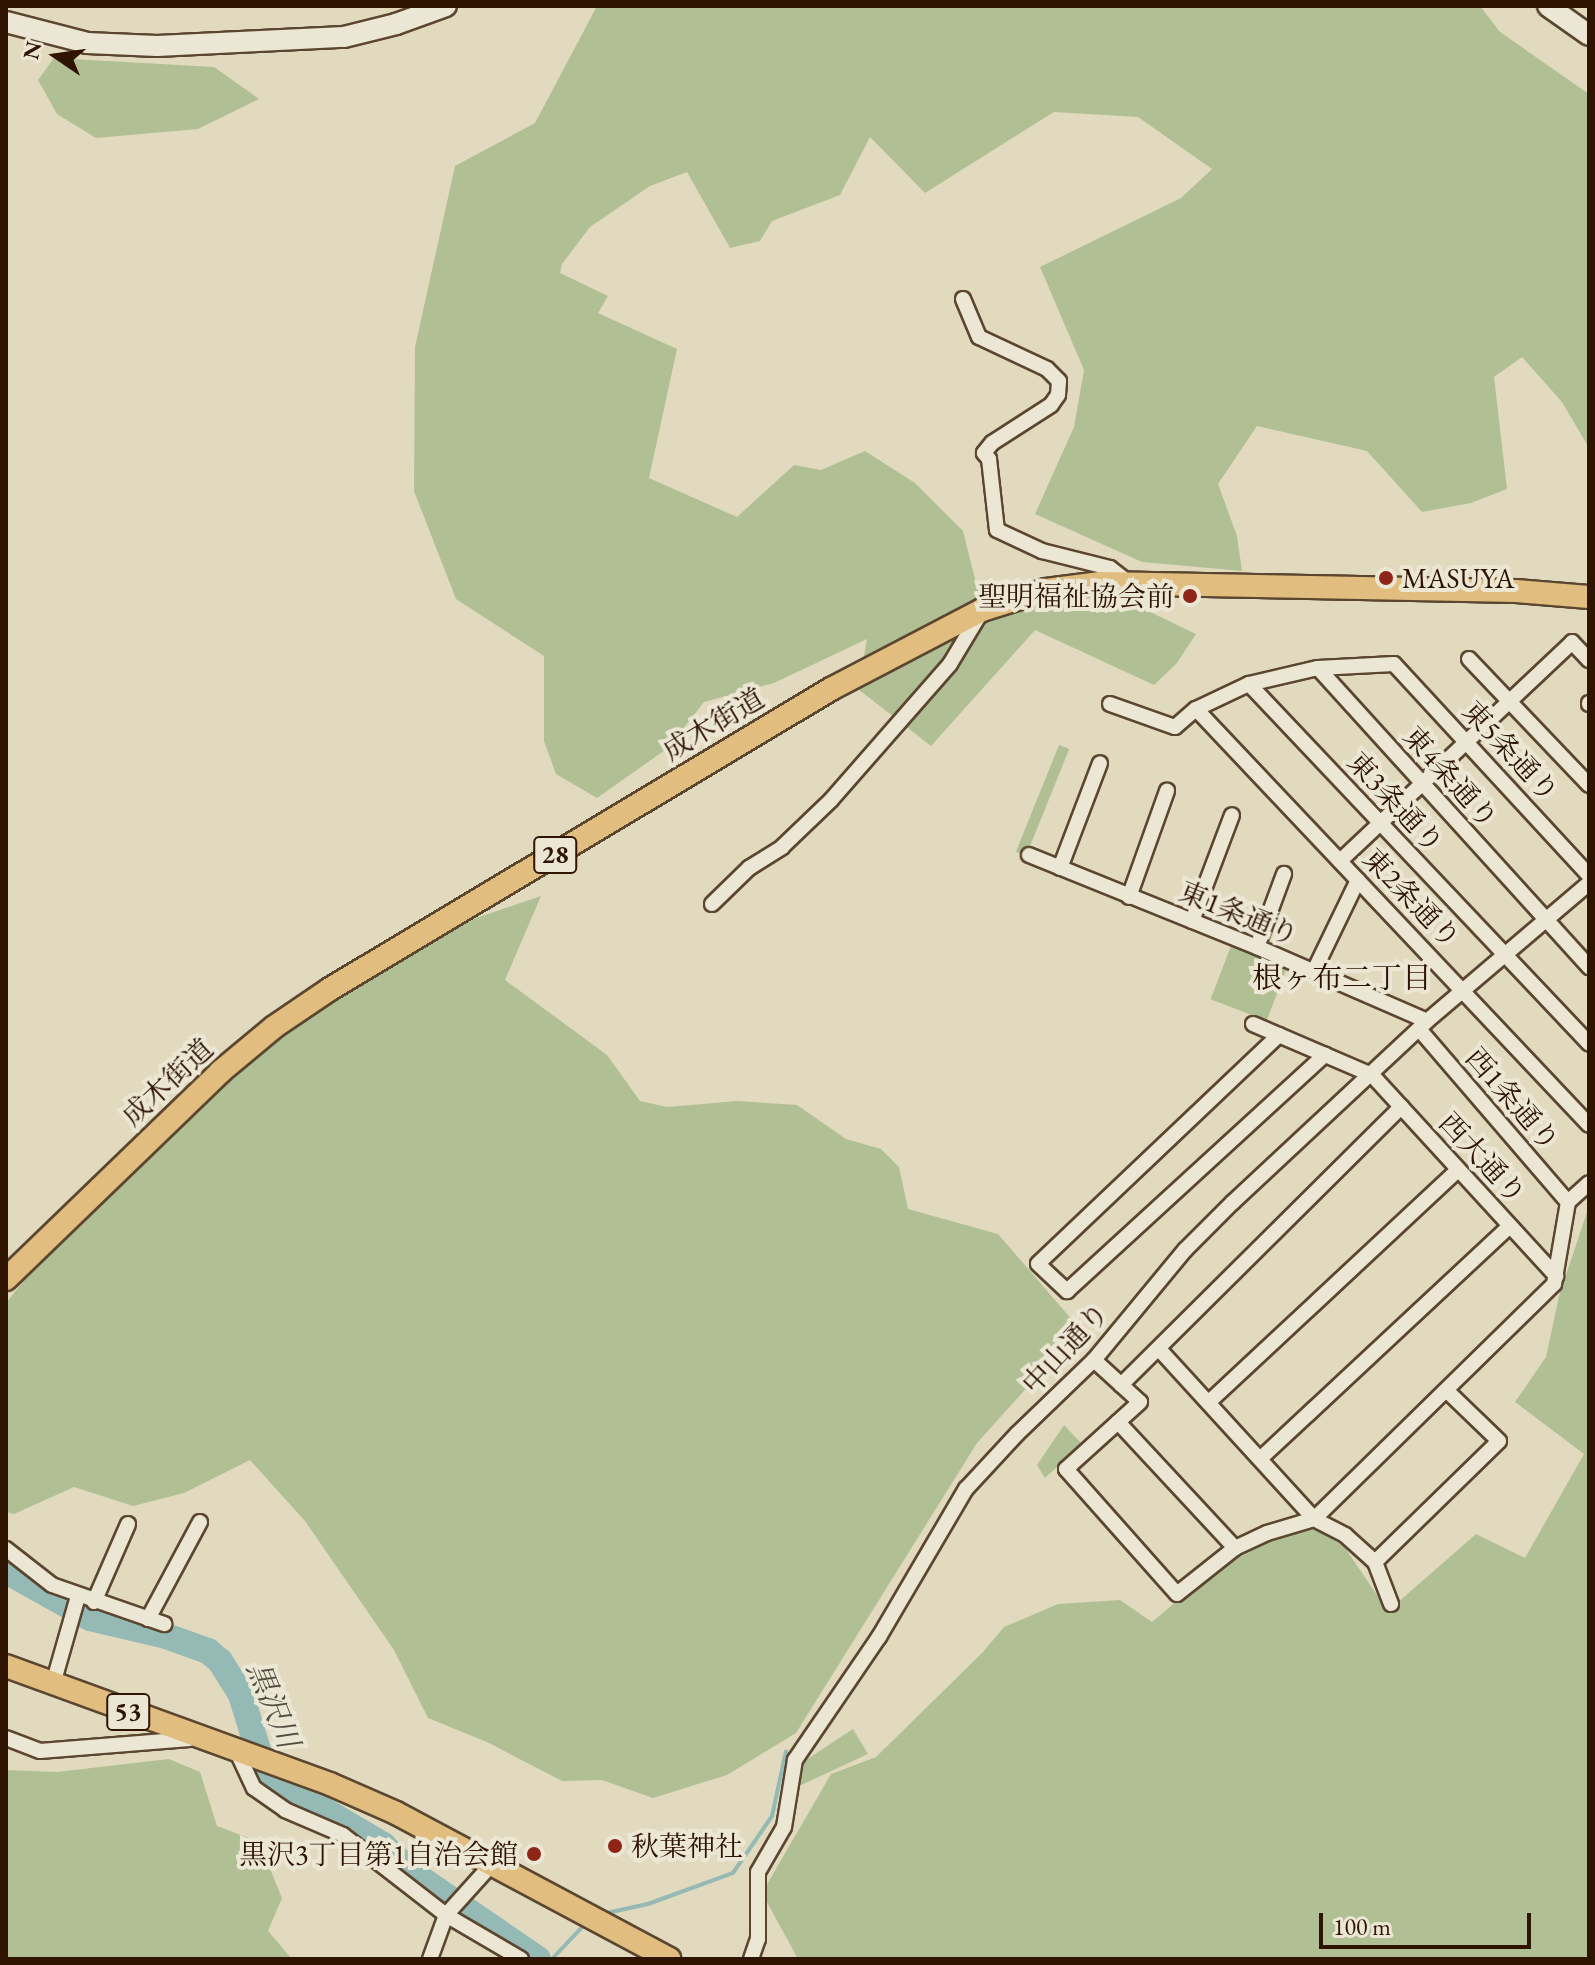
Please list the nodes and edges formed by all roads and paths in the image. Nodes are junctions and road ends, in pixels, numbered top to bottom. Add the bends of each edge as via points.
1 (446, 6) edge
2 (1548, 6) edge
3 (6, 22) edge
4 (1589, 35) edge
5 (963, 299) dead end
6 (1129, 583) junction
7 (1589, 597) edge
8 (982, 610) junction
9 (1469, 659) dead end
10 (1589, 660) edge
11 (1318, 668) junction
12 (1249, 684) junction
13 (1509, 701) junction
14 (1110, 704) dead end
15 (1196, 709) junction
16 (1467, 742) junction
17 (1100, 763) dead end
18 (1422, 784) junction
19 (1589, 785) edge
20 (1167, 791) dead end
21 (1232, 815) dead end
22 (1380, 823) junction
23 (1029, 855) dead end
24 (1340, 861) junction
25 (1060, 868) junction
26 (1284, 874) dead end
27 (1589, 875) edge
28 (1358, 880) junction
29 (1589, 883) edge
30 (1129, 897) junction
31 (712, 904) dead end
32 (1545, 920) junction
33 (1192, 921) junction
34 (1257, 947) junction
35 (1505, 955) junction
36 (1589, 967) edge
37 (1314, 971) junction
38 (1464, 991) junction
39 (1253, 1024) dead end
40 (1423, 1025) junction
41 (1279, 1035) junction
42 (1589, 1044) edge
43 (1325, 1055) junction
44 (1372, 1075) junction
45 (1401, 1107) junction
46 (1589, 1125) edge
47 (1458, 1170) junction
48 (1589, 1183) edge
49 (1568, 1202) junction
50 (1510, 1226) junction
51 (1556, 1276) junction
52 (6, 1279) edge
53 (1159, 1349) junction
54 (1094, 1360) junction
55 (1121, 1385) junction
56 (1447, 1391) junction
57 (1209, 1402) junction
58 (1118, 1422) junction
59 (1261, 1458) junction
60 (1314, 1519) junction
61 (200, 1522) dead end
62 (128, 1524) dead end
63 (1235, 1548) junction
64 (6, 1549) edge
65 (1375, 1562) junction
66 (77, 1599) junction
67 (94, 1602) junction
68 (1391, 1604) dead end
69 (148, 1619) junction
70 (164, 1624) dead end
71 (6, 1666) edge
72 (53, 1684) junction
73 (6, 1738) edge
74 (200, 1738) junction
75 (243, 1754) junction
76 (491, 1865) junction
77 (446, 1915) junction
78 (430, 1959) edge
79 (521, 1959) edge
80 (669, 1959) edge
81 (751, 1959) edge

1 - 3 street via 344,37 157,46 87,43
2 - 4 street
5 - 6 street via 979,337 1047,369 1059,381 1051,405 984,453 997,530 1042,551 1110,568
6 - 7 main road, 成木街道 / 28
6 - 8 main road, 成木街道 / 28 via 1046,590
8 - 31 street via 950,664 831,800
8 - 52 main road, 成木街道 / 28 via 831,689 274,1027 220,1072
9 - 13 street
10 - 13 street via 1572,642
11 - 12 street
11 - 16 street, 東5条通り via 1394,664
11 - 18 street, 東4条通り
12 - 15 street
12 - 22 street, 東3条通り
13 - 16 street
13 - 19 street
14 - 15 street via 1175,727
15 - 24 street, 東2条通り
16 - 18 street
16 - 27 street, 東5条通り
17 - 25 street
18 - 22 street
18 - 32 street, 東4条通り
20 - 30 street
21 - 33 street
22 - 24 street
22 - 35 street, 東3条通り
23 - 25 street, 東1条通り
24 - 28 street, 東2条通り
25 - 30 street, 東1条通り
26 - 34 street
28 - 37 street
28 - 38 street, 東2条通り
29 - 32 street, 中山通り
30 - 33 street, 東1条通り
32 - 35 street, 中山通り
32 - 36 street, 東4条通り
33 - 34 street, 東1条通り
34 - 37 street, 東1条通り
35 - 38 street, 中山通り
35 - 42 street, 東3条通り
37 - 40 street, 東1条通り
38 - 40 street, 中山通り
38 - 46 street, 東2条通り
39 - 41 street
40 - 44 street, 中山通り
40 - 49 street, 西1条通り
41 - 43 street
41 - 43 street via 1038,1264 1067,1291
43 - 44 street
44 - 45 street, 西大通り
44 - 54 street, 中山通り via 1185,1250
45 - 47 street, 西大通り
45 - 53 street
47 - 50 street, 西大通り
47 - 57 street
48 - 49 street
49 - 51 street
50 - 51 street, 西大通り
50 - 59 street
51 - 56 street via 1554,1284
53 - 55 street
53 - 57 street
54 - 55 street
54 - 81 street, 中山通り via 966,1489 879,1637 795,1760 784,1827 758,1872 758,1939
55 - 58 street via 1140,1402
56 - 60 street
56 - 65 street via 1499,1441
57 - 59 street
58 - 63 street
58 - 63 street via 1066,1469 1177,1594
59 - 60 street
60 - 63 street
60 - 65 street via 1345,1535
61 - 69 street
62 - 67 street
64 - 66 street
65 - 68 street
66 - 67 street
66 - 72 street
67 - 69 street
69 - 70 street
71 - 72 main road, 53
72 - 74 main road, 53
73 - 74 street via 40,1751
74 - 75 main road, 53
75 - 76 main road, 53 via 396,1813
75 - 77 street via 254,1788 285,1810 343,1835
76 - 77 street
76 - 80 main road, 53
77 - 78 street
77 - 79 street

